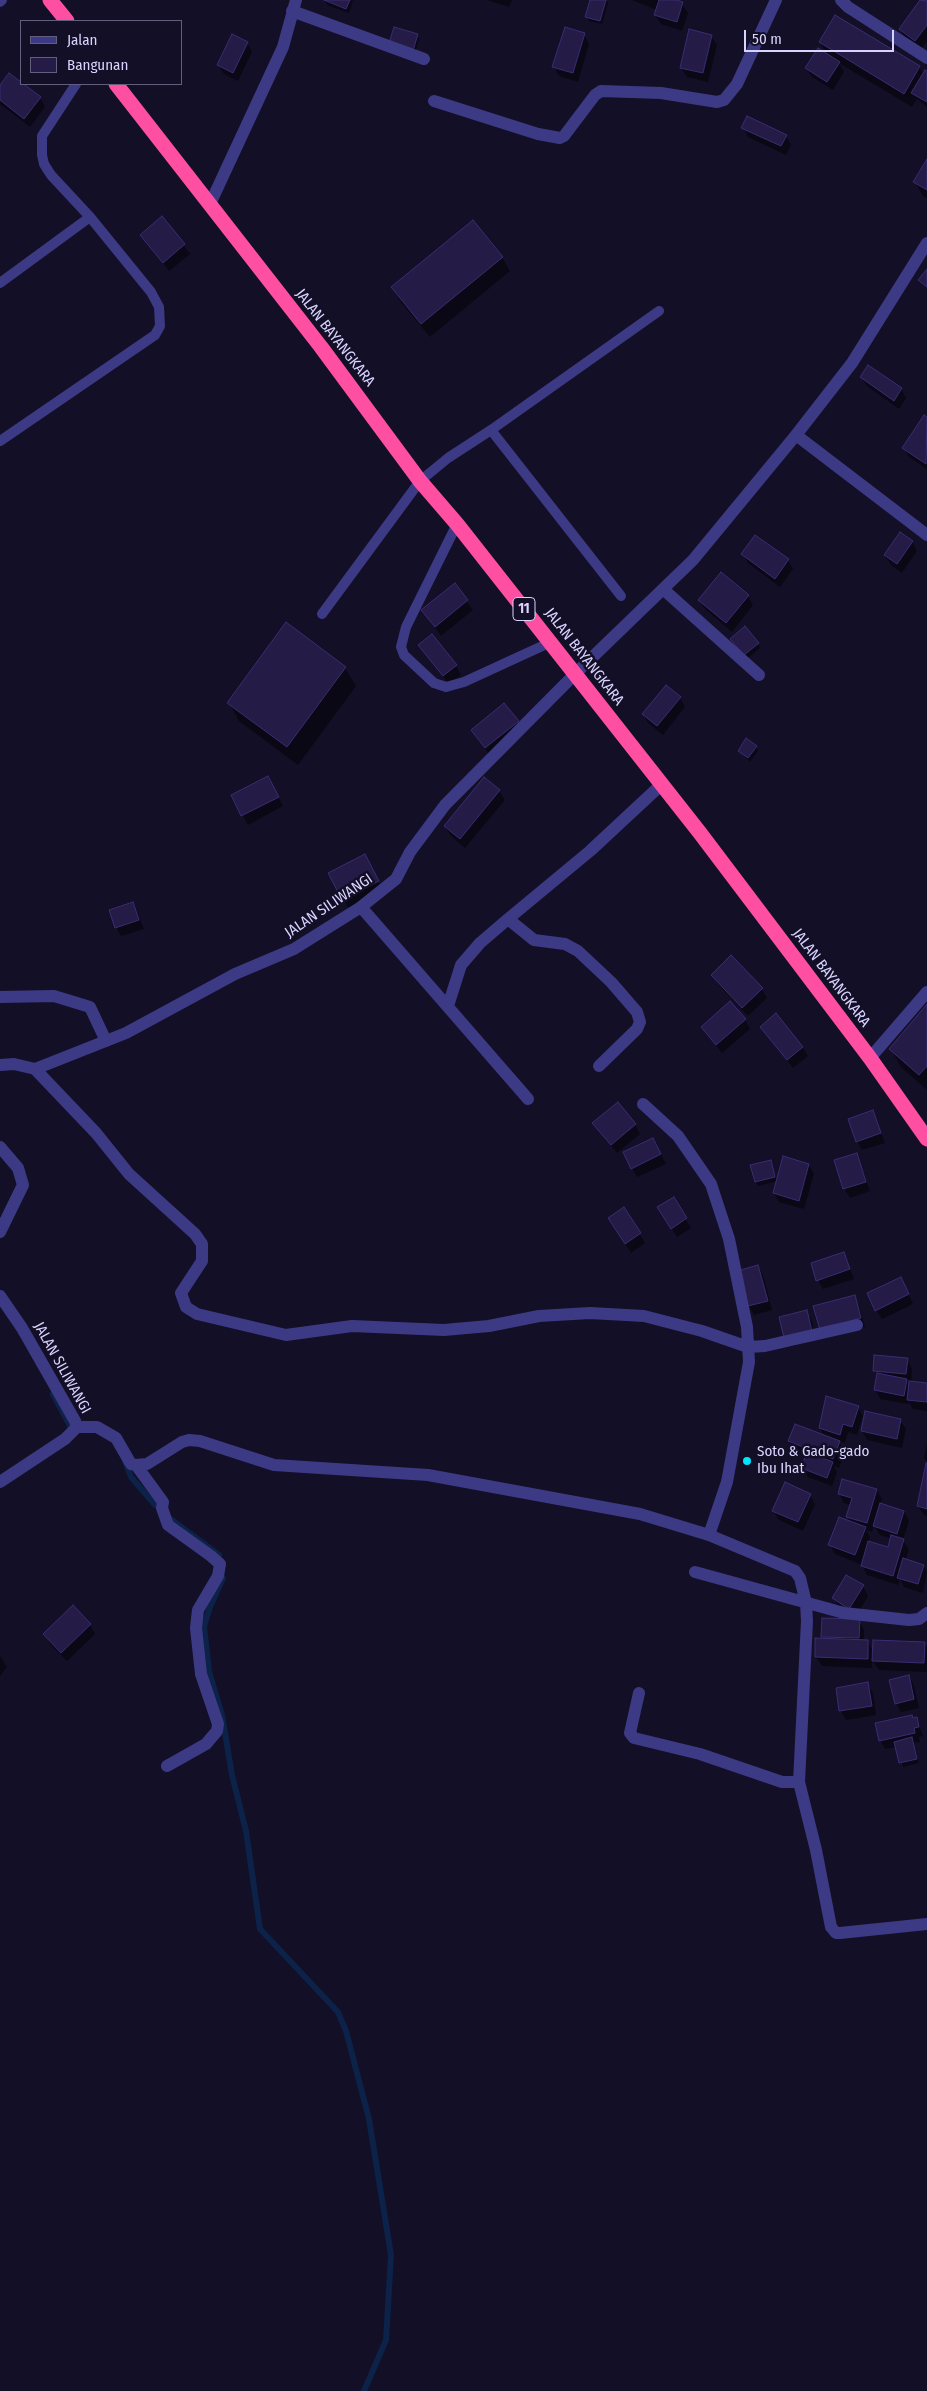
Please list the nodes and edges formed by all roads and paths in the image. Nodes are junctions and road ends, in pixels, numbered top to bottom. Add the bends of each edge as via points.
1 (50, 0) edge
2 (776, 0) edge
3 (841, 0) edge
4 (294, 5) edge
5 (66, 20) edge
6 (927, 58) edge
7 (424, 59) dead end
8 (75, 85) edge
9 (117, 85) edge
10 (434, 101) dead end
11 (210, 204) junction
12 (90, 217) junction
13 (927, 243) edge
14 (0, 283) edge
15 (659, 311) dead end
16 (491, 430) junction
17 (796, 436) junction
18 (0, 441) edge
19 (420, 481) junction
20 (457, 524) junction
21 (927, 534) edge
22 (663, 589) junction
23 (621, 596) dead end
24 (322, 614) dead end
25 (551, 642) junction
26 (575, 674) junction
27 (759, 675) dead end
28 (662, 784) junction
29 (361, 907) junction
30 (508, 918) junction
31 (927, 992) edge
32 (0, 997) edge
33 (448, 1006) junction
34 (106, 1041) junction
35 (870, 1058) junction
36 (0, 1065) edge
37 (598, 1066) dead end
38 (35, 1069) junction
39 (528, 1100) dead end
40 (643, 1104) dead end
41 (927, 1138) edge
42 (0, 1147) edge
43 (0, 1232) edge
44 (0, 1296) edge
45 (858, 1325) dead end
46 (748, 1347) junction
47 (74, 1430) junction
48 (136, 1465) junction
49 (0, 1482) edge
50 (710, 1535) junction
51 (695, 1572) dead end
52 (806, 1603) junction
53 (927, 1613) edge
54 (639, 1693) dead end
55 (167, 1766) dead end
56 (799, 1782) junction
57 (927, 1924) edge

1 - 5 highway
2 - 10 street via 737,84 724,100 717,102 661,93 601,91 560,138
3 - 6 street
4 - 7 street
4 - 11 street via 283,47
8 - 12 lane via 42,136 42,155 51,175
9 - 11 highway, JALAN BAYANGKARA / 11
11 - 19 highway, JALAN BAYANGKARA / 11
12 - 14 lane
12 - 18 lane via 150,292 159,307 160,326 155,335
13 - 17 street, JALAN SILIWANGI via 852,363
15 - 16 lane
16 - 19 lane
16 - 23 lane
17 - 21 street
17 - 22 street, JALAN SILIWANGI via 693,560
19 - 20 highway, JALAN BAYANGKARA / 11
19 - 24 lane
20 - 25 highway, JALAN BAYANGKARA / 11
20 - 25 lane via 406,627 401,648 404,655 434,684 446,687
22 - 26 street, JALAN SILIWANGI
22 - 27 street
25 - 26 highway, JALAN BAYANGKARA / 11
26 - 28 highway, JALAN BAYANGKARA / 11
26 - 29 street, JALAN SILIWANGI via 445,806 410,852 396,879
28 - 30 street via 590,851
28 - 35 highway, JALAN BAYANGKARA / 11
29 - 33 street
29 - 34 street, JALAN SILIWANGI via 294,949 235,974
30 - 33 street via 461,965
30 - 37 street via 534,940 565,944 578,951 637,1012 638,1029
31 - 35 street
32 - 34 street via 54,996 90,1007
33 - 39 street
34 - 38 street, JALAN SILIWANGI
35 - 41 highway, JALAN BAYANGKARA / 11
36 - 38 street via 14,1064
38 - 46 street via 96,1133 129,1174 202,1244 202,1261 181,1293 186,1307 197,1314 286,1335 352,1326 444,1330 489,1326 539,1316 644,1316
40 - 46 street via 678,1136 710,1184 729,1239
42 - 43 street via 18,1168 23,1186
44 - 47 street, JALAN SILIWANGI via 76,1421
45 - 46 street
46 - 50 street via 749,1362 727,1482
47 - 48 street via 97,1427 112,1434 130,1464
47 - 49 street, JALAN SILIWANGI
48 - 50 street via 147,1464 182,1442 200,1442 274,1464 428,1475 558,1498 640,1514
48 - 55 street via 163,1502 166,1522 218,1561 220,1566 218,1576 198,1610 196,1628 201,1674 218,1732 206,1744
50 - 52 street via 795,1571
51 - 52 street
52 - 53 street via 844,1613 909,1620 920,1619
52 - 56 street
54 - 56 street via 630,1732 634,1738 700,1754 782,1782
56 - 57 street via 833,1930 840,1933

